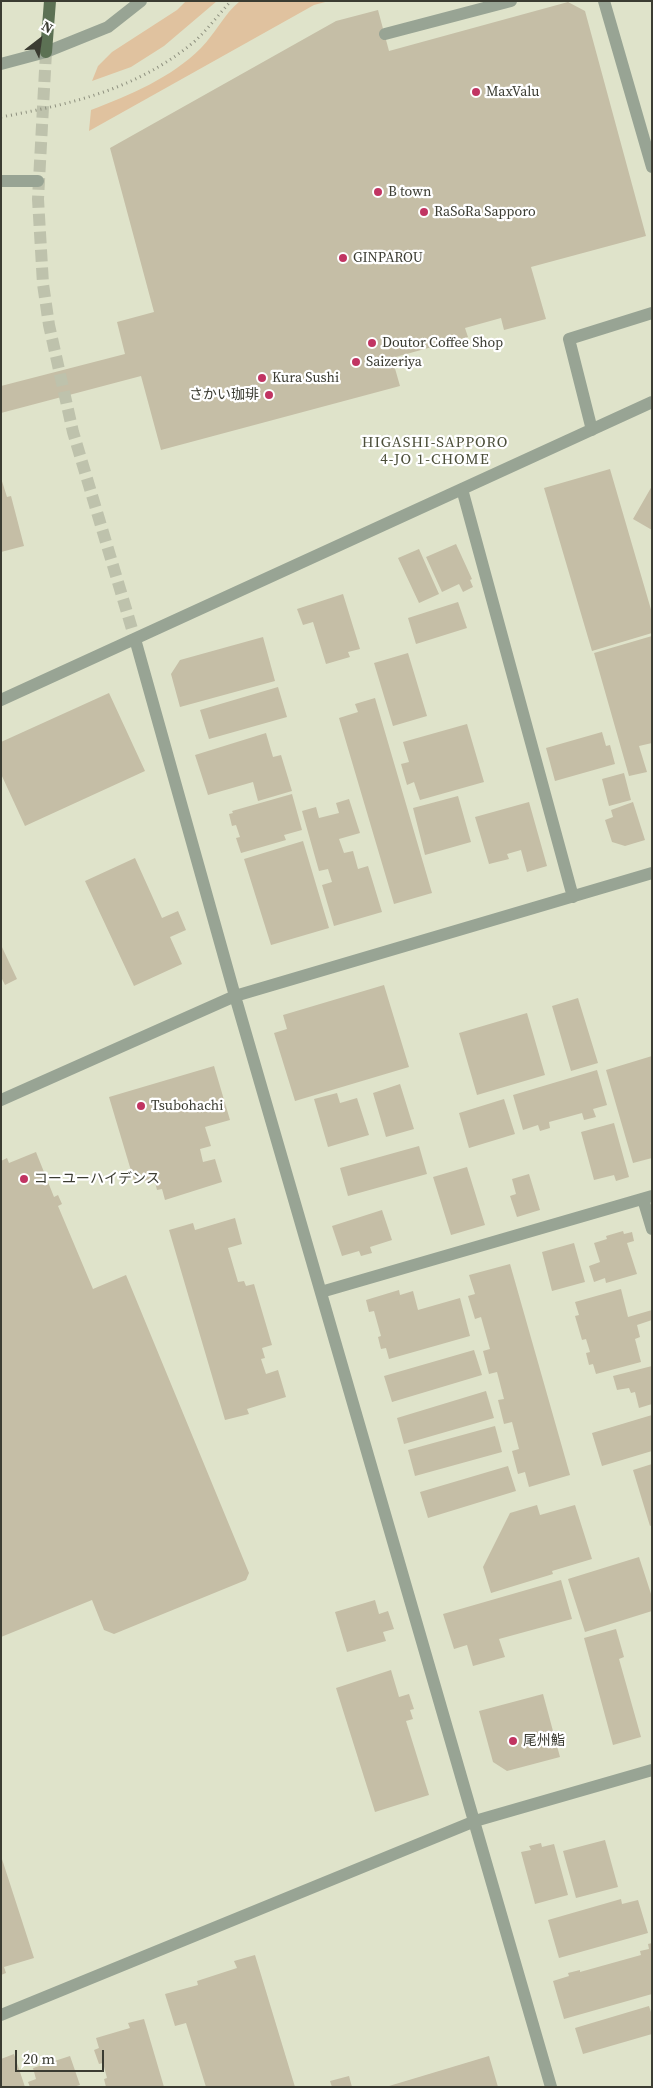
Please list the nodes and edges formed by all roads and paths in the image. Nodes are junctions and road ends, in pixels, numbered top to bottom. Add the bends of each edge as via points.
1 (50, 1) edge
2 (141, 1) edge
3 (231, 1) edge
4 (511, 1) edge
5 (604, 1) edge
6 (384, 34) dead end
7 (46, 52) junction
8 (1, 64) edge
9 (1, 117) edge
10 (652, 167) edge
11 (1, 181) edge
12 (38, 181) dead end
13 (652, 313) edge
14 (652, 402) edge
15 (592, 430) junction
16 (462, 489) junction
17 (135, 639) junction
18 (1, 700) edge
19 (652, 873) edge
20 (573, 897) junction
21 (235, 996) junction
22 (1, 1100) edge
23 (648, 1197) edge
24 (652, 1228) edge
25 (322, 1292) junction
26 (652, 1770) edge
27 (475, 1821) junction
28 (1, 2015) edge
29 (551, 2087) edge

1 - 7 main road
2 - 7 street via 108,27
3 - 9 path via 196,40 135,81 95,96
4 - 6 street
5 - 10 street
7 - 8 street
11 - 12 street
13 - 15 street via 569,339
14 - 15 street
15 - 16 street
16 - 17 street
16 - 20 street
17 - 18 street
17 - 21 street
19 - 20 street
20 - 21 street
21 - 22 street
21 - 25 street
23 - 24 street
23 - 25 street
25 - 27 street
26 - 27 street
27 - 28 street
27 - 29 street

